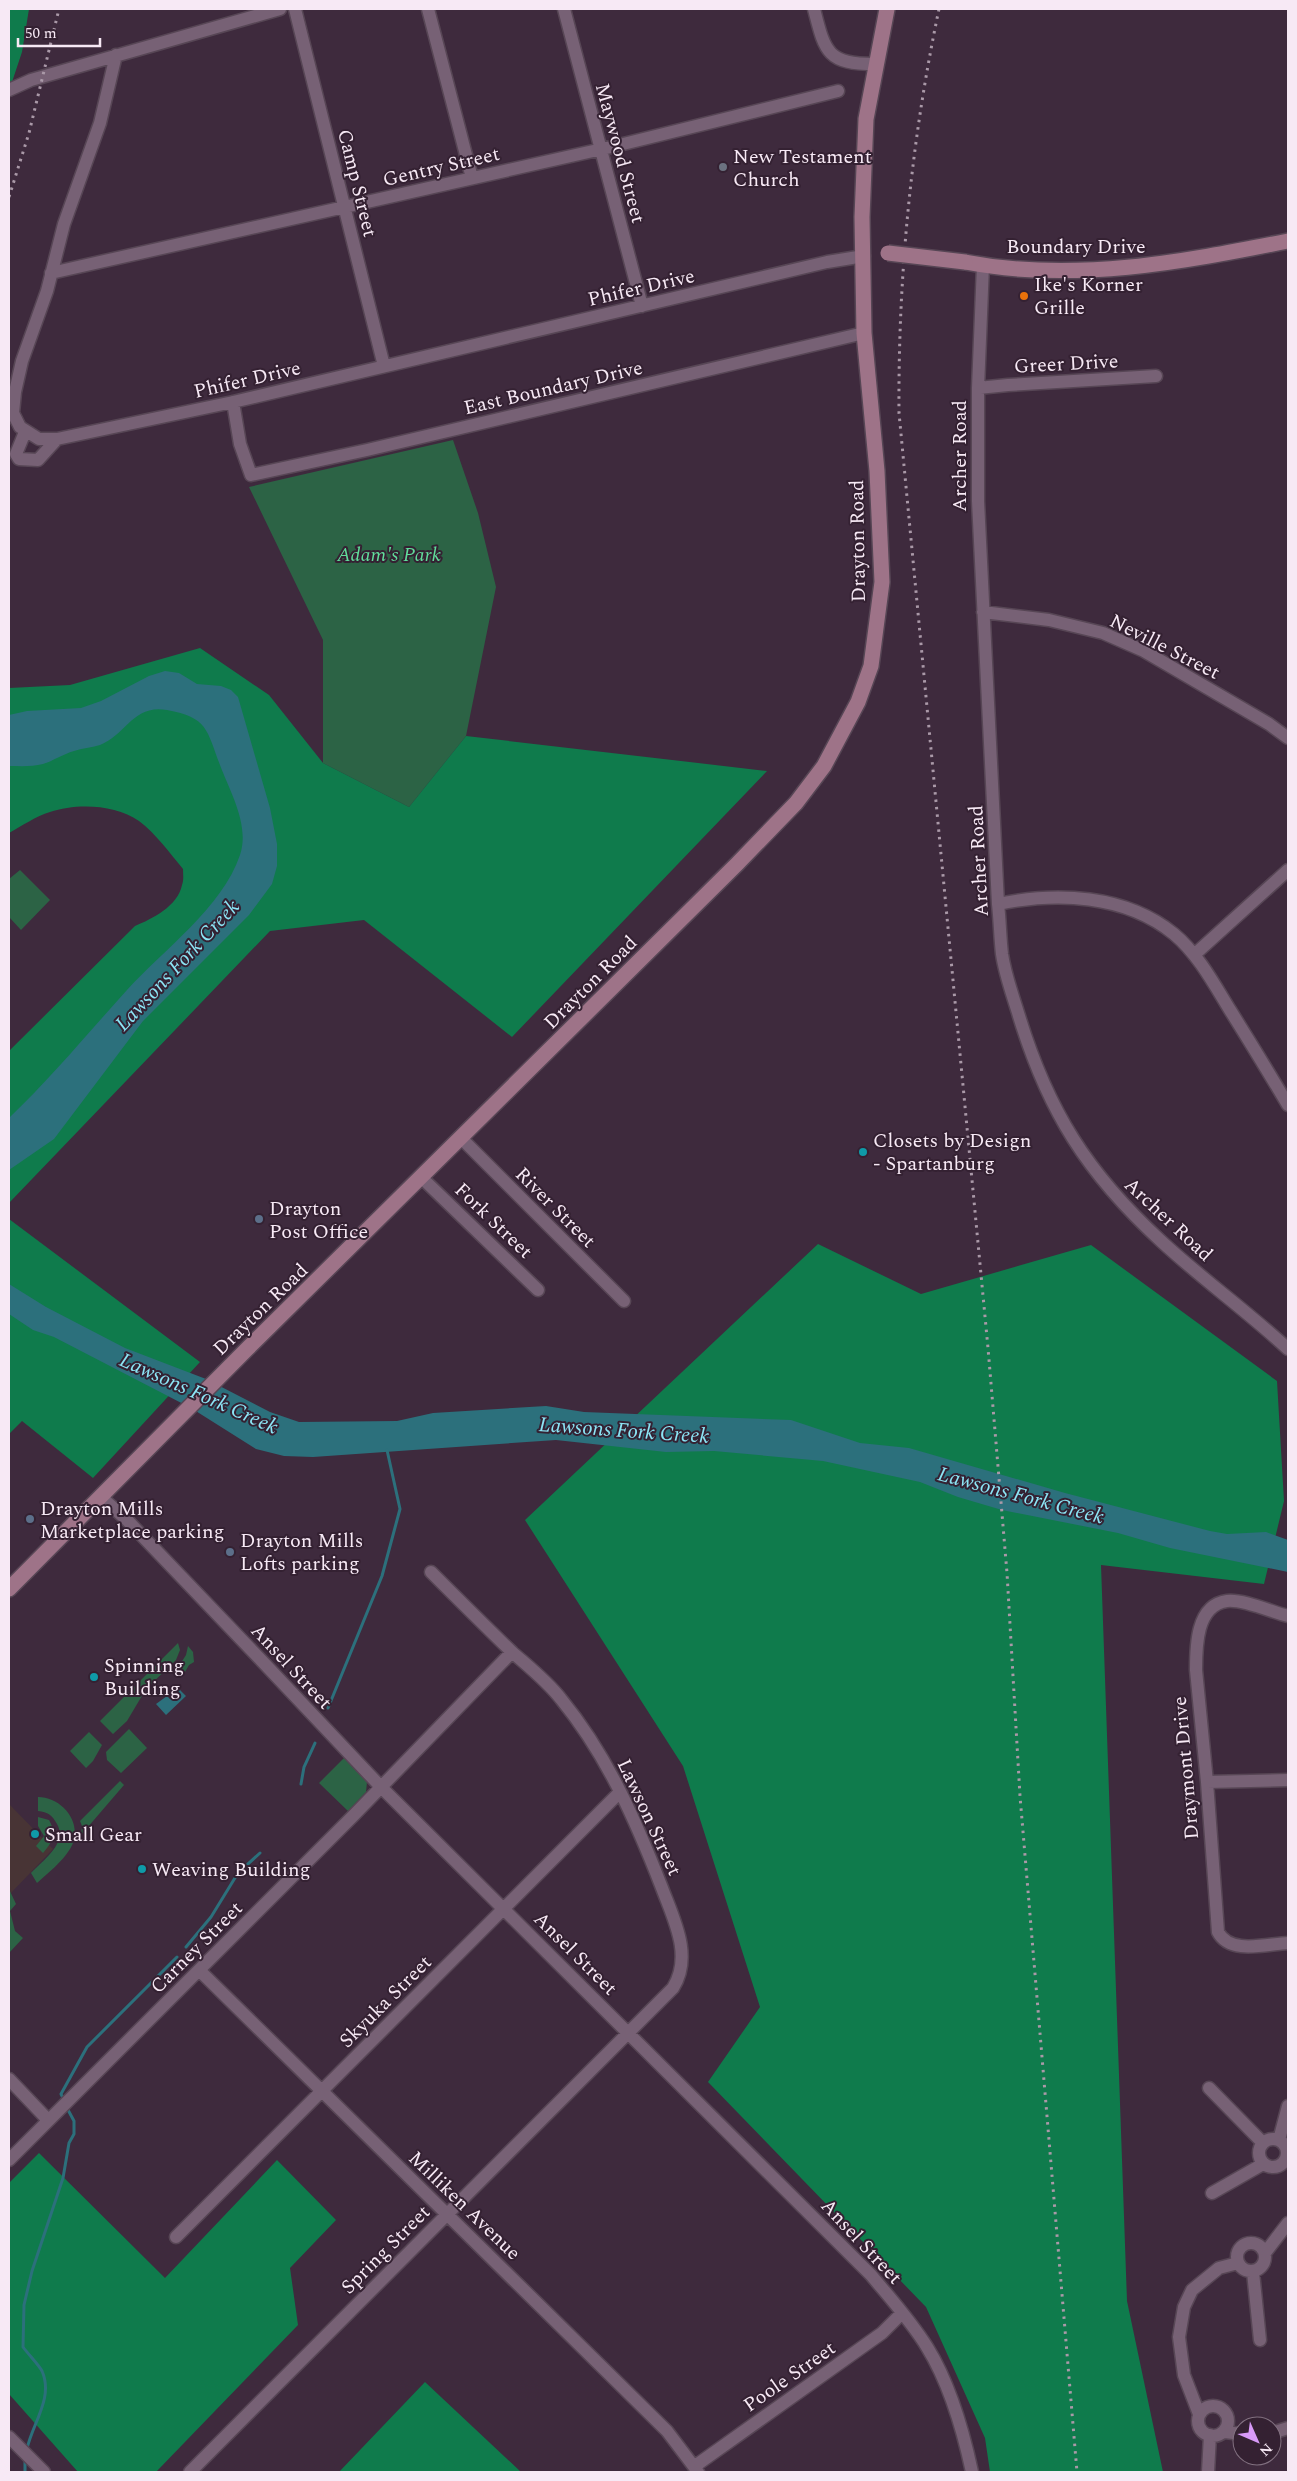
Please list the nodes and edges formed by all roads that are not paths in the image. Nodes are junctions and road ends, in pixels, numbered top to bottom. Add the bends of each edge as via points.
1 (280, 9) edge
2 (295, 9) edge
3 (428, 9) edge
4 (564, 9) edge
5 (814, 9) edge
6 (887, 9) edge
7 (252, 13) edge
8 (116, 56) junction
9 (876, 64) junction
10 (9, 90) edge
11 (838, 91) dead end
12 (600, 149) junction
13 (472, 178) junction
14 (344, 208) junction
15 (1288, 241) edge
16 (864, 256) junction
17 (983, 265) junction
18 (51, 273) junction
19 (642, 306) junction
20 (864, 333) junction
21 (384, 366) junction
22 (1156, 376) dead end
23 (978, 388) junction
24 (233, 402) junction
25 (25, 432) junction
26 (57, 439) junction
27 (983, 612) junction
28 (1288, 738) edge
29 (1288, 870) edge
30 (998, 904) junction
31 (1194, 955) junction
32 (1288, 1105) edge
33 (462, 1138) junction
34 (422, 1178) junction
35 (538, 1290) dead end
36 (624, 1301) dead end
37 (1288, 1349) edge
38 (100, 1496) junction
39 (431, 1572) dead end
40 (9, 1589) edge
41 (1288, 1616) edge
42 (512, 1652) junction
43 (1288, 1780) edge
44 (1207, 1782) junction
45 (381, 1787) junction
46 (620, 1792) junction
47 (504, 1908) junction
48 (1288, 1943) edge
49 (199, 1970) junction
50 (629, 2032) junction
51 (9, 2079) edge
52 (1209, 2088) dead end
53 (320, 2091) junction
54 (1288, 2106) edge
55 (53, 2116) junction
56 (1279, 2140) junction
57 (1263, 2143) junction
58 (9, 2160) edge
59 (1263, 2164) junction
60 (1286, 2168) edge
61 (1212, 2193) dead end
62 (447, 2212) junction
63 (1288, 2223) edge
64 (176, 2237) dead end
65 (1265, 2253) junction
66 (1238, 2263) junction
67 (1253, 2272) junction
68 (902, 2313) junction
69 (1260, 2340) dead end
70 (1199, 2414) junction
71 (1225, 2432) junction
72 (1232, 2433) edge
73 (1210, 2435) junction
74 (9, 2437) edge
75 (697, 2469) edge
76 (44, 2472) edge
77 (190, 2472) edge
78 (972, 2472) edge
79 (1208, 2472) edge

1 - 7 street
2 - 14 street, Camp Street
3 - 13 street
4 - 12 street, Maywood Street
5 - 9 street via 822,42 834,56 850,64
6 - 9 main road, Drayton Road
7 - 8 street
8 - 10 street via 31,80
8 - 18 street via 100,123 64,224
9 - 16 main road, Drayton Road via 866,119 862,217
11 - 12 street, Gentry Street
12 - 13 street, Gentry Street
12 - 19 street, Maywood Street
13 - 14 street, Gentry Street
14 - 18 street, Gentry Street
14 - 21 street, Camp Street
15 - 17 main road, Boundary Drive via 1188,261 1126,268 1037,270
16 - 17 main road, Boundary Drive, bridge via 888,253
16 - 19 street, Phifer Drive
16 - 20 main road, Drayton Road
17 - 23 street, Archer Road
18 - 25 street via 22,360 15,392 15,418
19 - 21 street, Phifer Drive
20 - 24 street, East Boundary Drive via 251,475 240,444
20 - 33 main road, Drayton Road via 877,472 882,582 871,666 858,702 824,766 796,803
21 - 24 street, Phifer Drive
22 - 23 street, Greer Drive
23 - 27 street, Archer Road
24 - 26 street, Phifer Drive
25 - 26 street, Phifer Drive via 39,439
25 - 26 street via 16,454 19,459 38,460
27 - 28 street, Neville Street via 1074,625 1124,641
27 - 30 street, Archer Road
29 - 31 street
30 - 31 street via 1050,897 1101,902 1126,909 1162,926
30 - 37 street, Archer Road via 1004,962 1030,1051 1055,1110 1071,1137 1101,1180 1128,1210
31 - 32 street
33 - 34 main road, Drayton Road
33 - 36 street, River Street
34 - 35 street, Fork Street
34 - 38 main road, Drayton Road
38 - 40 main road, Drayton Road
38 - 45 street, Ansel Street via 127,1520
39 - 42 street, Lawson Street
41 - 44 street, Draymont Drive via 1226,1601 1209,1610 1203,1620 1196,1651 1196,1670
42 - 45 street, Carney Street
42 - 46 street, Lawson Street via 554,1692 580,1724
43 - 44 street
44 - 48 street, Draymont Drive via 1218,1932 1224,1941 1234,1946
45 - 47 street, Ansel Street
45 - 49 street, Carney Street
46 - 47 street, Skyuka Street
46 - 50 street, Lawson Street via 643,1839 670,1909 679,1934 683,1962 673,1988
47 - 50 street, Ansel Street
47 - 53 street, Skyuka Street
49 - 53 street, Milliken Avenue
49 - 55 street, Carney Street
50 - 62 street, Spring Street
50 - 68 street, Ansel Street via 871,2274
51 - 55 street
52 - 57 street
53 - 62 street, Milliken Avenue
53 - 64 street, Skyuka Street
54 - 56 street
55 - 58 street, Carney Street
56 - 57 street
56 - 60 street via 1284,2143 1288,2154
57 - 59 street via 1258,2154
59 - 60 street
59 - 61 street
62 - 75 street, Milliken Avenue via 667,2430
62 - 77 street, Spring Street
63 - 65 street
65 - 66 street via 1261,2247 1251,2243 1241,2247 1236,2257
65 - 67 street via 1261,2268
66 - 67 street via 1241,2268
66 - 70 street via 1218,2268 1192,2290 1184,2307 1179,2337 1184,2375
67 - 69 street
68 - 75 street, Poole Street via 882,2333
68 - 78 street, Ansel Street via 927,2347 941,2374 962,2431
70 - 71 street via 1202,2409 1214,2405 1225,2409 1230,2421
70 - 73 street via 1201,2431
71 - 72 street
71 - 73 street via 1214,2437
73 - 79 street
74 - 76 street

